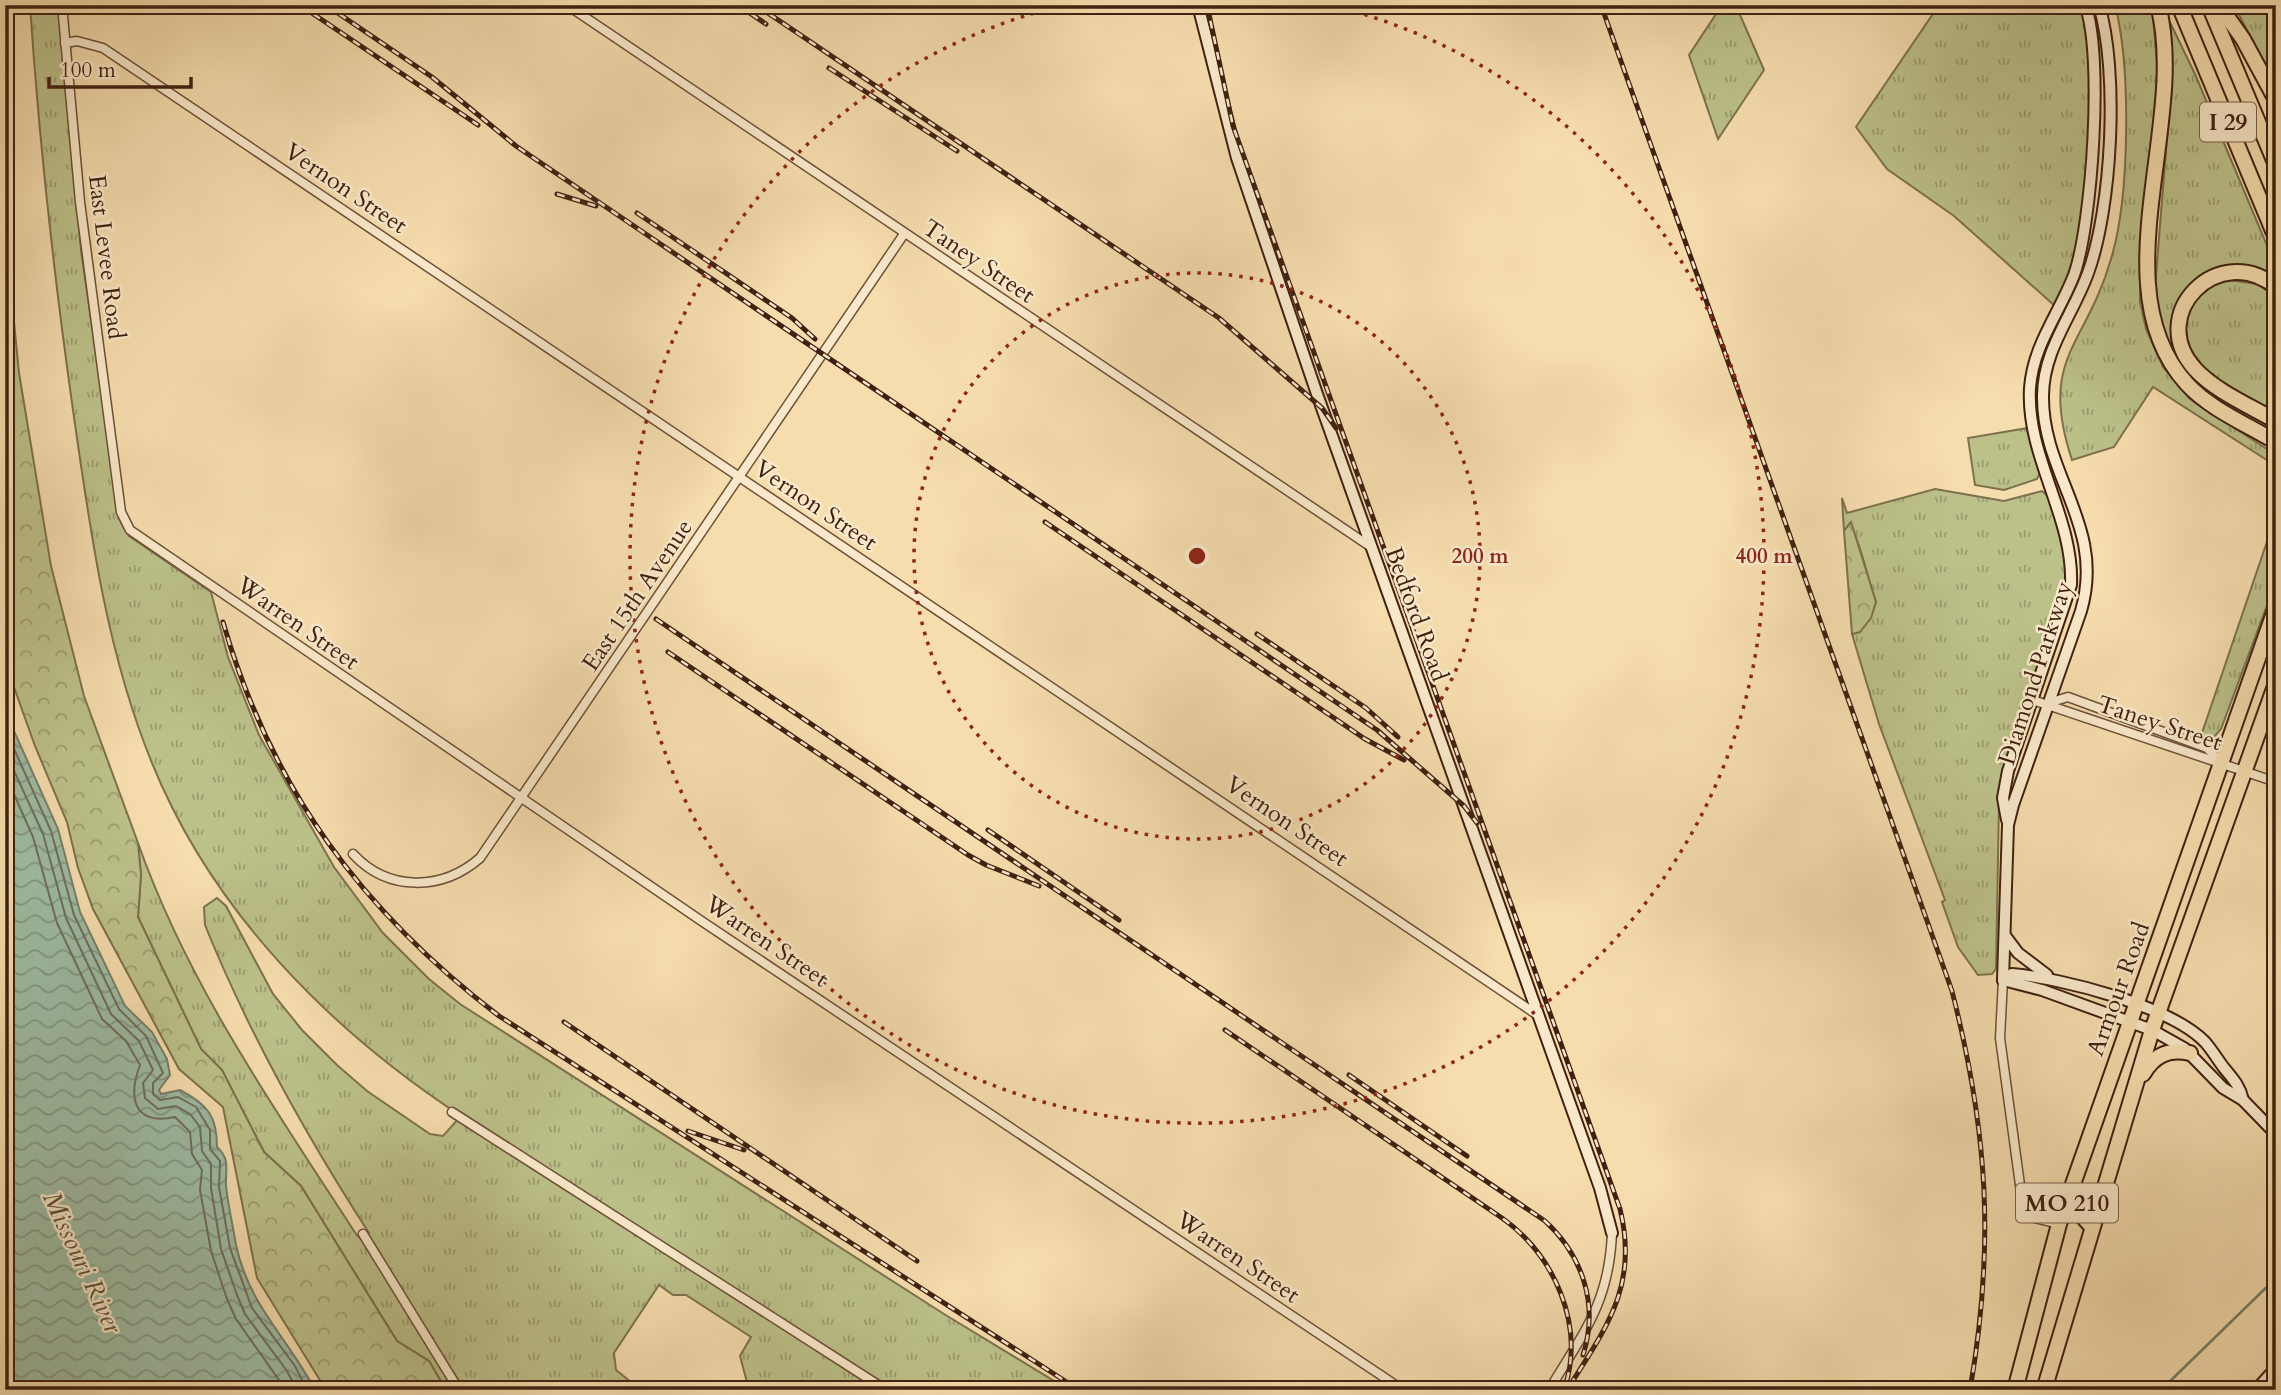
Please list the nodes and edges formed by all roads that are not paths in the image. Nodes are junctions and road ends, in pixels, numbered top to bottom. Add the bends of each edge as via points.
1 (62, 5) edge
2 (567, 5) edge
3 (1198, 5) edge
4 (2085, 5) edge
5 (2099, 5) edge
6 (2158, 5) edge
7 (2179, 5) edge
8 (2209, 5) edge
9 (2219, 5) edge
10 (65, 43) junction
11 (2276, 100) edge
12 (2276, 165) edge
13 (904, 234) junction
14 (2276, 238) edge
15 (2276, 287) edge
16 (2276, 421) edge
17 (2276, 442) edge
18 (739, 478) junction
19 (121, 512) joint
20 (1371, 547) junction
21 (2276, 607) edge
22 (2274, 687) edge
23 (2033, 700) junction
24 (2048, 703) junction
25 (2269, 711) edge
26 (2221, 763) junction
27 (2244, 770) junction
28 (2276, 782) edge
29 (521, 798) junction
30 (2008, 825) junction
31 (353, 854) dead end
32 (2006, 937) junction
33 (2003, 980) junction
34 (2058, 981) junction
35 (2136, 1004) junction
36 (2159, 1014) junction
37 (1540, 1016) junction
38 (2131, 1020) junction
39 (2152, 1030) junction
40 (2190, 1053) junction
41 (2133, 1090) junction
42 (2243, 1100) junction
43 (452, 1112) dead end
44 (2276, 1134) edge
45 (2073, 1186) junction
46 (2059, 1224) junction
47 (2091, 1226) junction
48 (1612, 1233) joint
49 (363, 1234) dead end
50 (2276, 1368) edge
51 (459, 1390) edge
52 (886, 1390) edge
53 (1403, 1390) edge
54 (1549, 1390) edge
55 (2015, 1390) edge
56 (2043, 1390) edge
57 (2256, 1390) edge

1 - 10 street, East Levee Road
2 - 13 street, Taney Street
3 - 20 street, Bedford Road via 1237,158
4 - 23 street, Diamond Parkway via 2094,59 2088,214 2074,274 2040,341 2029,410 2070,558 2071,585
5 - 24 street, Diamond Parkway via 2108,66 2109,156 2104,208 2088,272 2050,355 2042,395 2053,449 2085,541 2088,580
6 - 17 highway via 2163,98 2146,274 2154,326 2167,357 2187,384 2202,398
7 - 14 highway, I 29
8 - 12 highway, I 29
9 - 11 highway
10 - 18 street, Vernon Street via 77,41 103,48
10 - 19 street, East Levee Road via 80,202
13 - 18 street, East 15th Avenue
13 - 20 street, Taney Street
15 - 16 highway via 2250,273 2211,277 2187,300 2178,327 2182,348 2194,369
18 - 29 street, East 15th Avenue
18 - 37 street, Vernon Street
19 - 29 street, Warren Street via 130,530
20 - 37 street, Bedford Road
21 - 26 highway, Armour Road / MO 210
22 - 25 highway, Armour Road / MO 210
23 - 24 street, Taney Street
23 - 30 street, Diamond Parkway via 2005,781
24 - 26 street, Taney Street
24 - 26 street via 2068,697 2207,748
24 - 30 street, Diamond Parkway
25 - 27 highway, Armour Road / MO 210
26 - 27 street, Taney Street
26 - 35 highway, Armour Road / MO 210
27 - 28 street, Taney Street
27 - 36 highway, Armour Road / MO 210
29 - 31 street, East 15th Avenue via 480,858 450,878 421,883 392,879 368,868
29 - 53 street, Warren Street
30 - 32 street, Diamond Parkway
32 - 33 street, Diamond Parkway
32 - 34 street via 2034,968
33 - 34 street via 2012,974
33 - 38 street
33 - 46 street, Diamond Parkway via 2000,1038 2023,1207 2031,1217
34 - 35 street
35 - 36 street
35 - 38 highway, Armour Road / MO 210
36 - 39 highway, Armour Road / MO 210
36 - 42 street via 2204,1041 2240,1087
37 - 48 street, Bedford Road
38 - 39 street
38 - 45 highway, Armour Road / MO 210
39 - 40 street
39 - 41 highway, Armour Road / MO 210
40 - 41 highway via 2173,1051 2152,1061
40 - 42 street via 2223,1088
41 - 47 highway, Armour Road / MO 210
42 - 44 street
43 - 52 street
45 - 46 highway, Armour Road / MO 210
45 - 47 highway via 2077,1210
46 - 55 highway, Armour Road / MO 210
47 - 56 highway, Armour Road / MO 210
48 - 54 street via 1602,1298
49 - 51 street
50 - 57 street

